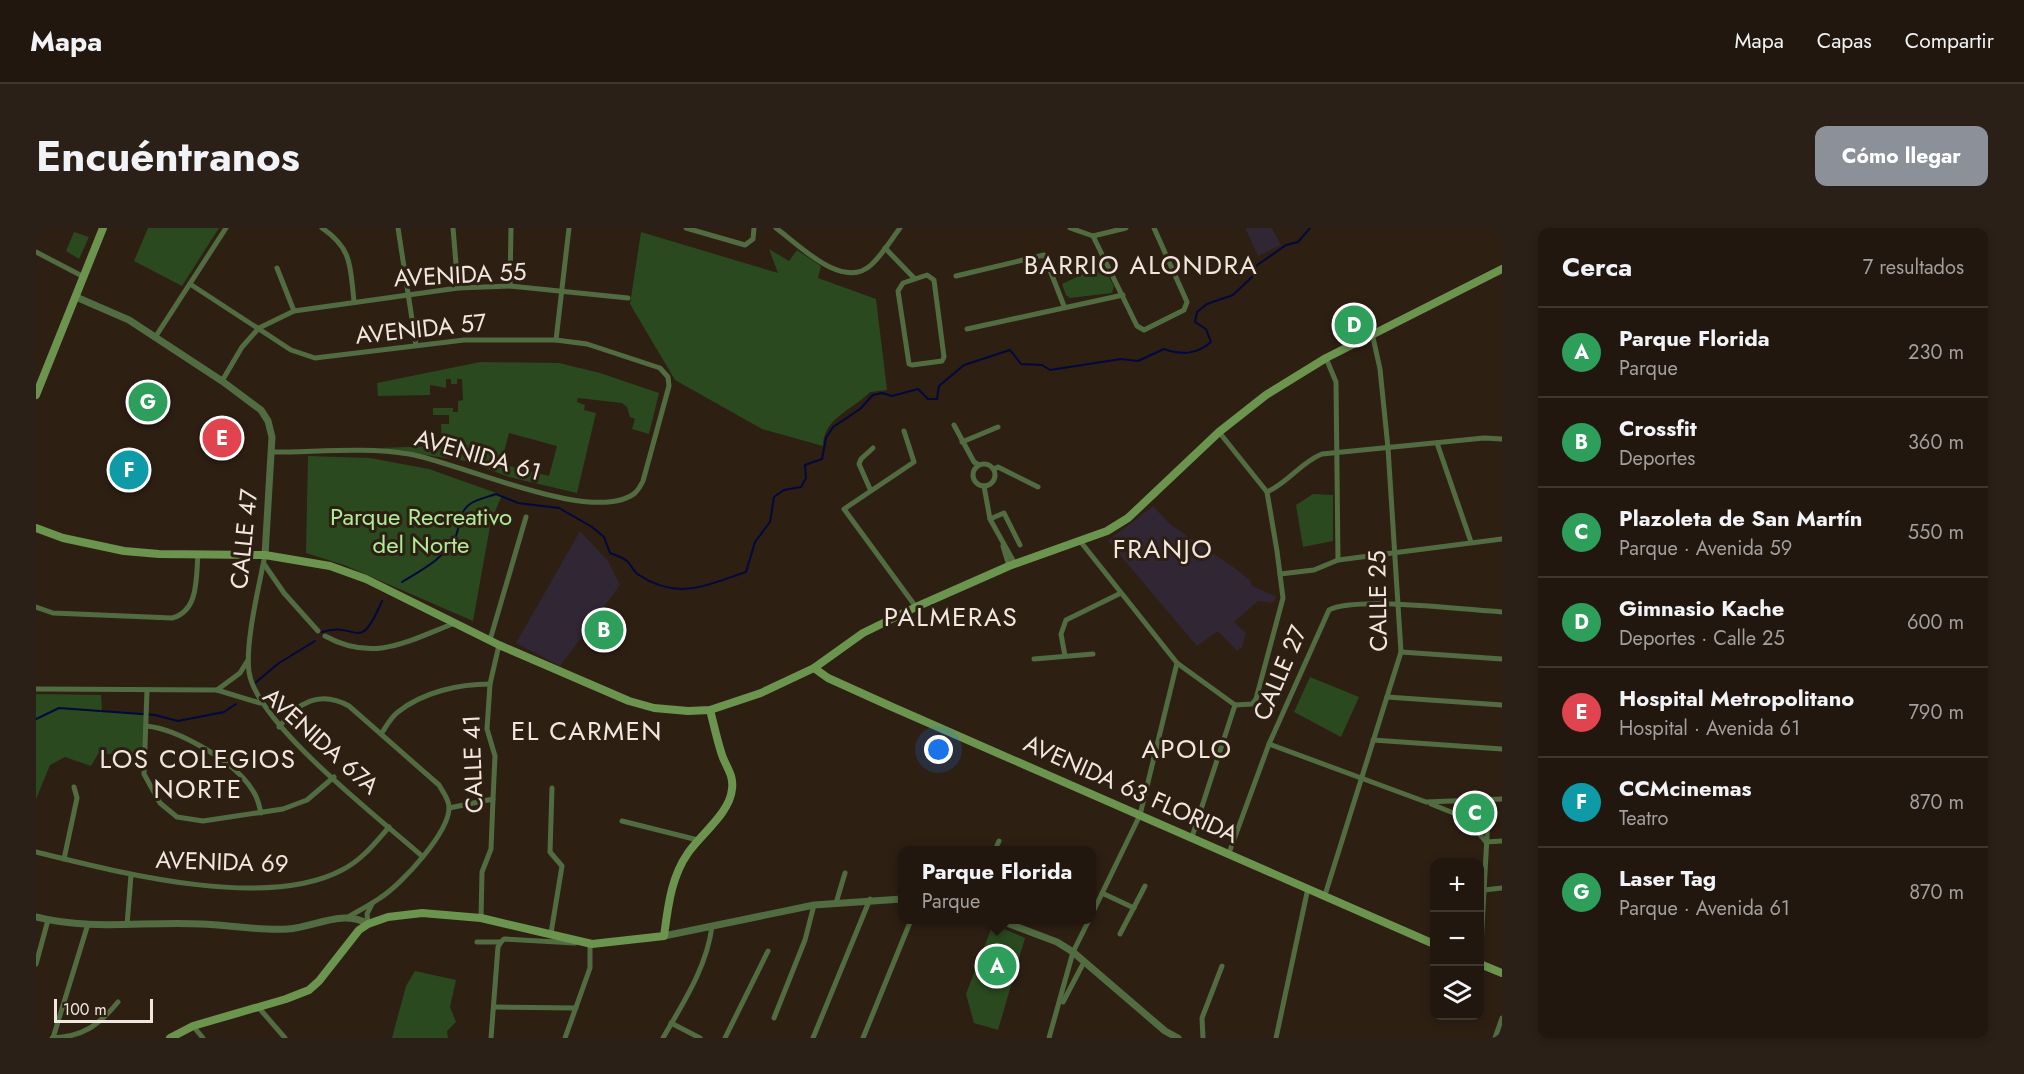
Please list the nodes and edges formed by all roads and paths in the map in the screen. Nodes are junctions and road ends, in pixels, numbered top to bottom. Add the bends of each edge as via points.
1 (103, 228) edge
2 (226, 228) edge
3 (322, 228) edge
4 (398, 228) edge
5 (453, 228) edge
6 (511, 228) edge
7 (569, 228) edge
8 (686, 228) edge
9 (754, 228) edge
10 (776, 228) edge
11 (906, 228) edge
12 (1070, 228) edge
13 (1100, 228) edge
14 (1126, 228) edge
15 (1154, 228) edge
16 (899, 229) edge
17 (1096, 236) junction
18 (885, 248) junction
19 (36, 252) edge
20 (277, 268) dead end
21 (1502, 269) edge
22 (956, 276) dead end
23 (84, 277) junction
24 (914, 278) junction
25 (190, 284) junction
26 (510, 286) junction
27 (458, 288) junction
28 (563, 289) junction
29 (408, 294) junction
30 (1123, 295) junction
31 (76, 297) junction
32 (628, 298) dead end
33 (354, 301) junction
34 (1064, 306) junction
35 (294, 311) junction
36 (259, 328) junction
37 (967, 329) dead end
38 (1372, 333) junction
39 (156, 336) junction
40 (556, 340) junction
41 (416, 345) junction
42 (1326, 358) junction
43 (222, 381) junction
44 (36, 395) edge
45 (954, 425) dead end
46 (998, 427) dead end
47 (904, 431) dead end
48 (1220, 432) junction
49 (1502, 439) edge
50 (962, 442) junction
51 (1437, 443) junction
52 (873, 448) dead end
53 (1388, 448) junction
54 (272, 452) junction
55 (1339, 452) junction
56 (979, 465) junction
57 (994, 469) junction
58 (984, 486) junction
59 (1038, 487) dead end
60 (870, 489) junction
61 (636, 492) joint
62 (1267, 492) junction
63 (526, 518) dead end
64 (990, 519) junction
65 (36, 530) edge
66 (1502, 539) edge
67 (1080, 541) junction
68 (1471, 542) junction
69 (1020, 545) dead end
70 (1396, 552) junction
71 (198, 554) junction
72 (265, 560) junction
73 (1338, 560) junction
74 (1012, 565) junction
75 (1280, 574) junction
76 (1121, 593) junction
77 (1400, 605) junction
78 (36, 607) edge
79 (916, 607) junction
80 (1502, 612) edge
81 (455, 623) junction
82 (318, 631) dead end
83 (325, 636) dead end
84 (490, 640) junction
85 (499, 645) junction
86 (1401, 652) junction
87 (1093, 654) dead end
88 (1065, 656) junction
89 (829, 657) junction
90 (1034, 659) dead end
91 (1502, 659) edge
92 (248, 660) junction
93 (1177, 663) junction
94 (814, 668) junction
95 (828, 678) junction
96 (490, 684) junction
97 (36, 689) edge
98 (147, 690) junction
99 (217, 690) junction
100 (1387, 697) junction
101 (262, 704) junction
102 (1235, 705) junction
103 (1502, 705) edge
104 (710, 710) junction
105 (146, 723) junction
106 (279, 727) junction
107 (381, 734) junction
108 (1373, 740) junction
109 (1269, 744) junction
110 (1502, 749) edge
111 (334, 777) junction
112 (1361, 780) junction
113 (74, 787) dead end
114 (552, 788) dead end
115 (493, 799) junction
116 (1502, 799) edge
117 (1488, 800) junction
118 (1426, 802) junction
119 (449, 808) junction
120 (261, 813) junction
121 (1140, 815) junction
122 (622, 821) dead end
123 (389, 827) junction
124 (1192, 837) junction
125 (698, 840) junction
126 (999, 841) dead end
127 (1502, 841) edge
128 (1486, 842) junction
129 (997, 846) edge
130 (36, 852) edge
131 (1229, 853) junction
132 (422, 856) junction
133 (64, 859) junction
134 (844, 873) dead end
135 (131, 875) junction
136 (1145, 886) dead end
137 (1308, 888) junction
138 (1502, 888) edge
139 (1484, 890) joint
140 (1102, 893) junction
141 (1325, 895) junction
142 (870, 899) junction
143 (898, 899) edge
144 (372, 902) junction
145 (836, 903) junction
146 (814, 905) junction
147 (1096, 906) edge
148 (1134, 908) junction
149 (36, 916) edge
150 (348, 917) junction
151 (481, 918) junction
152 (48, 920) junction
153 (88, 924) junction
154 (368, 924) junction
155 (909, 924) edge
156 (1010, 924) edge
157 (1087, 924) edge
158 (127, 925) junction
159 (712, 926) junction
160 (550, 933) junction
161 (1120, 934) dead end
162 (664, 936) junction
163 (477, 942) dead end
164 (501, 942) junction
165 (1430, 942) edge
166 (592, 944) junction
167 (768, 951) dead end
168 (1073, 952) junction
169 (1084, 962) junction
170 (36, 964) edge
171 (1222, 966) dead end
172 (1484, 966) edge
173 (1502, 974) edge
174 (118, 1002) dead end
175 (495, 1007) junction
176 (259, 1008) junction
177 (576, 1008) junction
178 (1059, 1012) junction
179 (774, 1018) dead end
180 (1502, 1018) edge
181 (671, 1023) junction
182 (193, 1026) junction
183 (1163, 1035) edge
184 (53, 1038) edge
185 (170, 1038) edge
186 (203, 1038) edge
187 (285, 1038) edge
188 (491, 1038) edge
189 (565, 1038) edge
190 (663, 1038) edge
191 (699, 1038) edge
192 (725, 1038) edge
193 (813, 1038) edge
194 (863, 1038) edge
195 (1049, 1038) edge
196 (1178, 1038) edge
197 (1203, 1038) edge
198 (1276, 1038) edge
199 (1496, 1038) edge

1 - 23 main road
2 - 25 street
3 - 33 street via 346,251
4 - 29 street
5 - 27 street
6 - 26 street
7 - 28 street
8 - 9 street via 745,245 753,239
10 - 18 street via 836,271 858,272 871,265
11 - 16 street
12 - 17 street
13 - 17 street
14 - 17 street
15 - 30 street via 1186,307 1144,330
16 - 18 street
17 - 30 street
18 - 24 street
19 - 23 street
20 - 35 street
21 - 38 main road
22 - 34 street via 1044,255
23 - 31 main road
24 - 24 street via 903,283 898,291 909,364 942,361 934,280 927,275
25 - 36 street, AVENIDA 57
25 - 39 street
26 - 27 street, AVENIDA 55
26 - 28 street, AVENIDA 55
27 - 29 street, AVENIDA 55
28 - 32 street, AVENIDA 55
28 - 40 street
29 - 33 street, AVENIDA 55
29 - 41 street
30 - 34 street
31 - 39 street
31 - 44 main road
33 - 35 street, AVENIDA 55
34 - 37 street
35 - 36 street, AVENIDA 55
36 - 41 street, AVENIDA 57 via 291,350 315,358
36 - 43 street via 242,346
38 - 42 main road
38 - 53 street, CALLE 25
39 - 43 street
40 - 41 street, AVENIDA 57 via 464,340
40 - 61 street, AVENIDA 57 via 587,344 642,362 660,368 668,377 669,386 643,481
42 - 48 main road via 1266,394
42 - 55 street via 1336,382
43 - 54 street, CALLE 47 via 252,402 268,422
45 - 50 street
46 - 50 street
47 - 60 street via 914,462
48 - 62 street
48 - 67 main road via 1128,518
49 - 51 street
50 - 56 street
51 - 53 street
51 - 68 street
52 - 60 street via 859,464
53 - 55 street
53 - 70 street, CALLE 25
54 - 61 street, AVENIDA 61 via 406,453 556,496 605,501
54 - 72 street, CALLE 47
55 - 62 street via 1313,457 1280,486
55 - 73 street
56 - 57 street
56 - 58 street via 974,480
57 - 58 street via 993,482
57 - 59 street via 998,467
58 - 64 street
60 - 79 street via 844,509
62 - 75 street
63 - 84 street
64 - 69 street via 1004,513
64 - 74 street
65 - 71 main road via 124,551
66 - 68 street
67 - 74 main road
67 - 76 street
68 - 70 street
70 - 73 street
70 - 77 street, CALLE 25
71 - 72 main road
71 - 78 street via 193,595 189,609 182,615 172,618 53,613
72 - 81 main road via 330,566 366,579
72 - 82 street via 284,592
72 - 92 street, CALLE 47
73 - 75 street via 1314,570
74 - 79 main road
75 - 102 street via 1283,598 1256,699 1252,704
76 - 88 street via 1066,620 1061,634
76 - 93 street
77 - 80 street
77 - 86 street, CALLE 25
77 - 109 street, CALLE 27 via 1351,605 1329,610
79 - 89 main road via 863,633
81 - 83 street via 392,648 377,650 347,646
81 - 84 main road
84 - 85 main road
85 - 96 street, CALLE 41
85 - 104 main road via 634,703 671,711
86 - 91 street
86 - 100 street, CALLE 25
87 - 88 street
88 - 90 street
89 - 94 main road
89 - 95 main road
92 - 99 street via 240,673
92 - 101 street, CALLE 47 via 249,675
93 - 102 street
93 - 121 street
94 - 95 main road, AVENIDA 63 FLORIDA
94 - 104 main road via 761,693
95 - 121 main road, AVENIDA 63 FLORIDA
96 - 107 street via 467,684 421,699 397,713
96 - 115 street, CALLE 41 via 487,729 495,756
97 - 98 street, AVENIDA 67A
98 - 99 street, AVENIDA 67A
98 - 105 street
99 - 101 street, AVENIDA 67A
100 - 103 street
100 - 108 street, CALLE 25
101 - 106 street, AVENIDA 67A
102 - 124 street
104 - 125 main road via 731,775 732,790 726,805
105 - 120 street via 186,738 239,774 253,789
105 - 120 street via 144,774 152,793 169,812 196,821
106 - 107 street via 290,712 305,702 323,698 349,706
106 - 111 street, AVENIDA 67A
107 - 119 street via 439,785
108 - 110 street
108 - 112 street, CALLE 25
109 - 112 street
109 - 131 street, CALLE 27
111 - 120 street via 296,805
111 - 123 street, AVENIDA 67A
112 - 118 street
112 - 141 street, CALLE 25
113 - 133 street via 77,798
114 - 160 street via 550,852 562,866
115 - 119 street
115 - 151 street, CALLE 41 via 491,849 482,872
116 - 117 street
117 - 118 street
117 - 128 street
118 - 128 street via 1466,818
119 - 132 street via 441,833
121 - 124 main road, AVENIDA 63 FLORIDA
121 - 140 street
122 - 125 street
123 - 132 street, AVENIDA 67A
123 - 135 street, AVENIDA 69 via 368,852 342,870 305,883 276,887 195,884
124 - 131 main road, AVENIDA 63 FLORIDA
125 - 162 main road via 678,869
126 - 129 street
127 - 128 street
128 - 139 street
130 - 133 street, AVENIDA 69
131 - 137 main road, AVENIDA 63 FLORIDA
132 - 144 street via 401,880
133 - 135 street, AVENIDA 69
134 - 145 street
135 - 158 street
136 - 148 street
137 - 141 main road, AVENIDA 63 FLORIDA
137 - 198 street
138 - 139 street
140 - 147 street
140 - 148 street
141 - 165 main road, AVENIDA 63 FLORIDA
142 - 143 street
142 - 145 street
142 - 193 street
144 - 150 street
144 - 154 street
145 - 146 street
146 - 159 street
146 - 179 street via 805,940
148 - 161 street
149 - 152 street
150 - 154 street
150 - 158 street via 287,929
151 - 154 main road via 422,913
151 - 160 main road
152 - 153 street
152 - 170 street
153 - 158 street
153 - 184 street
154 - 176 main road via 309,990
155 - 194 street
156 - 168 street
157 - 168 street
159 - 162 street
159 - 181 street via 710,945 700,970
160 - 166 main road
162 - 166 main road
163 - 164 street
164 - 166 street via 504,939
164 - 175 street
166 - 177 street via 590,968
167 - 192 street
168 - 169 street
168 - 178 street
169 - 178 street
169 - 183 street
171 - 197 street via 1202,1018
172 - 173 main road
174 - 184 street via 100,1023 84,1033
175 - 177 street
175 - 188 street
176 - 182 main road
176 - 187 street
177 - 189 street
178 - 195 street
180 - 199 street
181 - 190 street
181 - 191 street
182 - 185 main road
182 - 186 street
183 - 196 street

